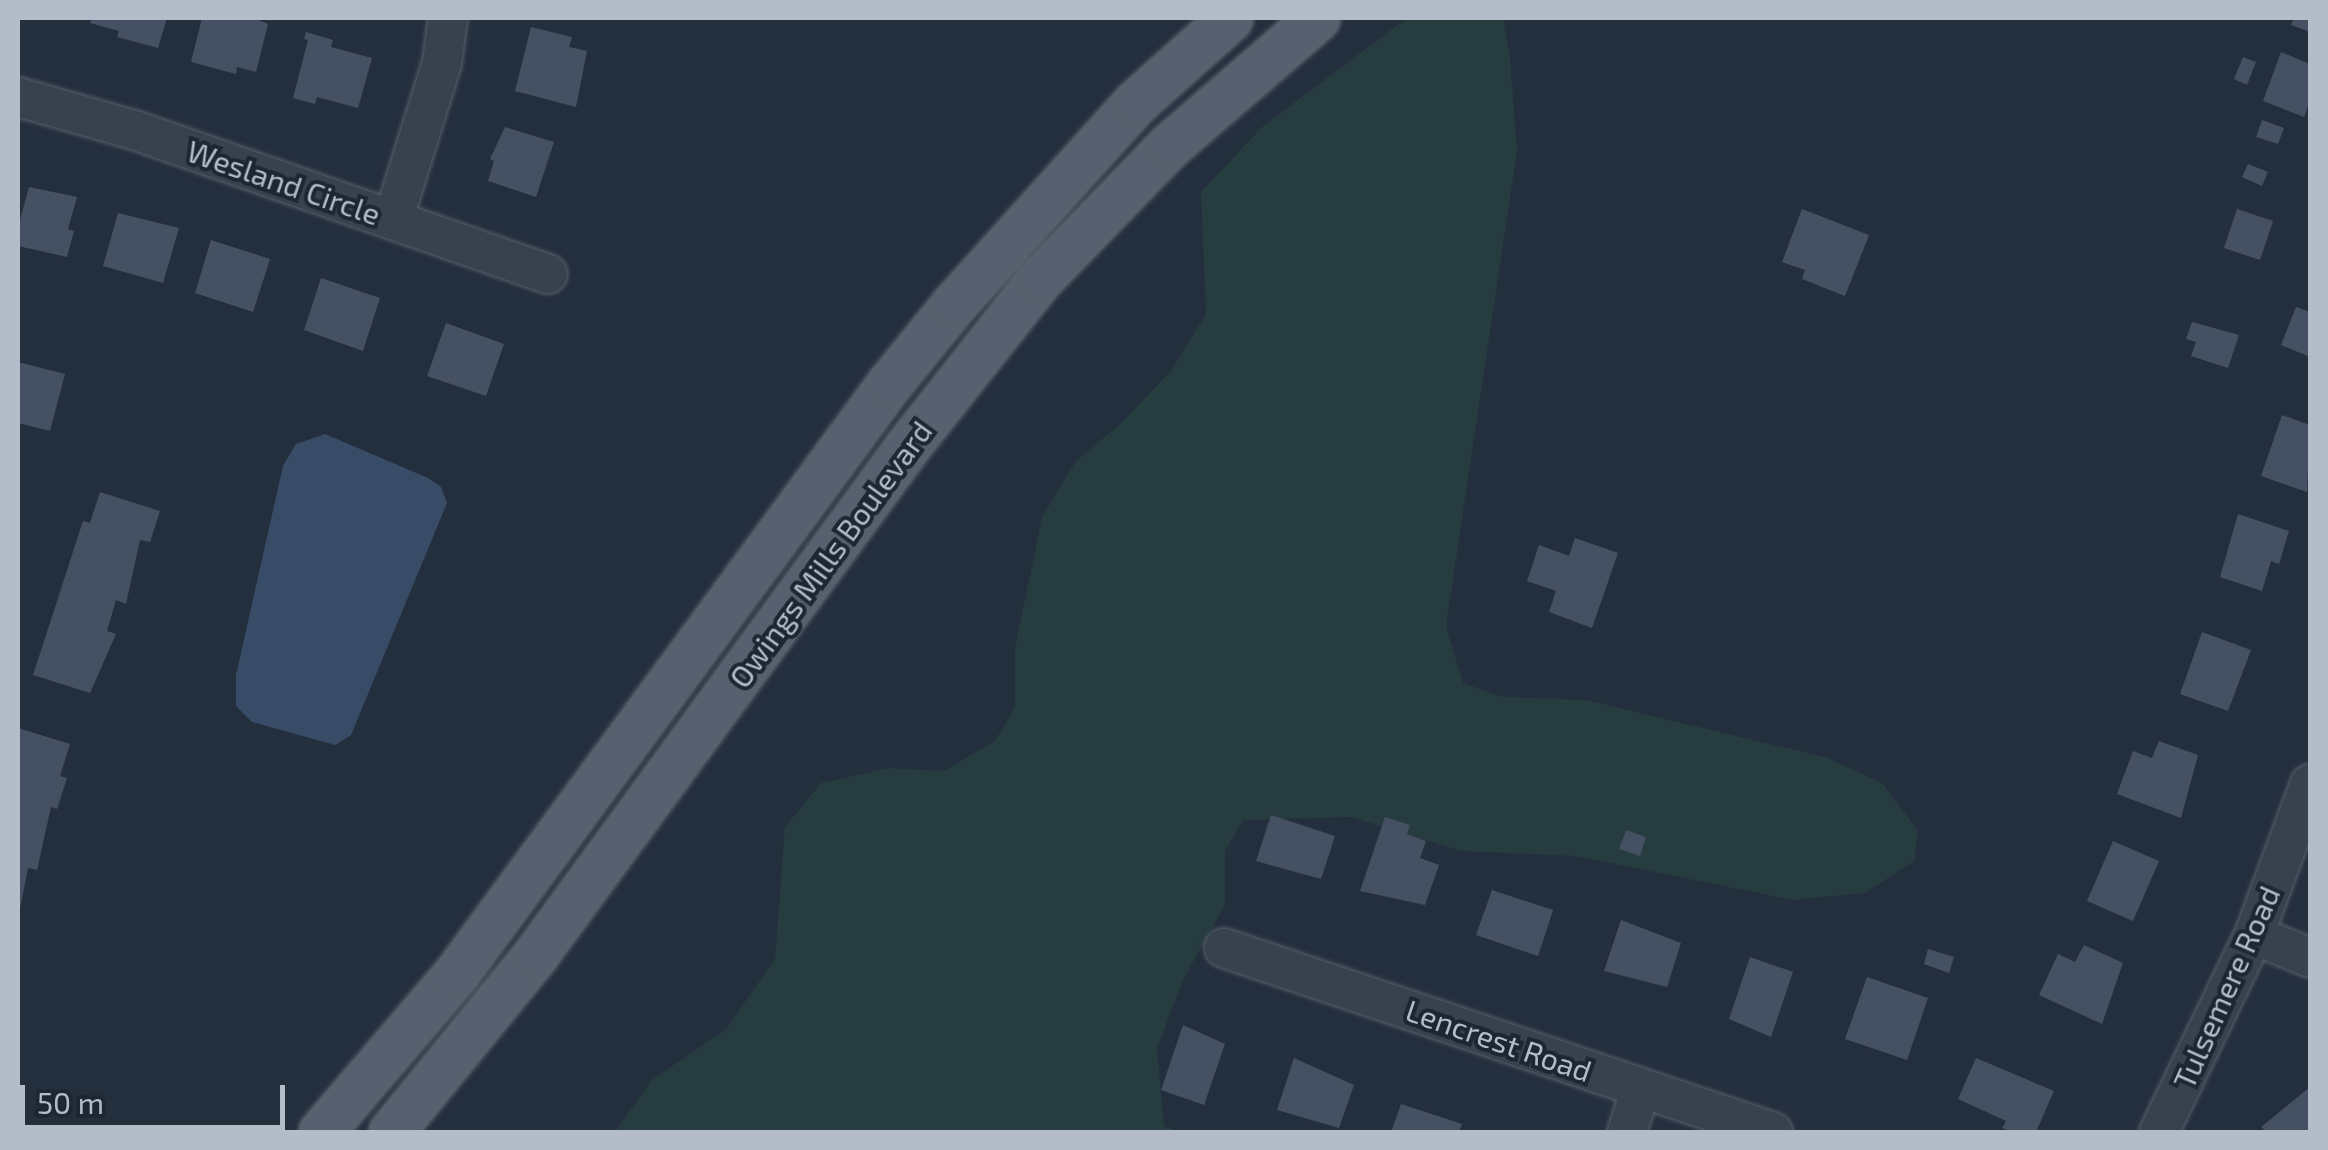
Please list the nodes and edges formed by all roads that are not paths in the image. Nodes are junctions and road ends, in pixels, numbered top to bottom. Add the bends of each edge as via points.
1 (448, 18) edge
2 (1230, 18) edge
3 (1317, 18) edge
4 (18, 97) edge
5 (393, 220) junction
6 (548, 274) dead end
7 (2310, 784) edge
8 (2254, 935) junction
9 (1224, 948) dead end
10 (2310, 958) edge
11 (1641, 1088) junction
12 (321, 1132) edge
13 (391, 1132) edge
14 (1628, 1132) edge
15 (1773, 1132) edge
16 (2159, 1132) edge

1 - 5 street via 442,63
2 - 12 main road, Owings Mills Boulevard via 1135,103 900,371 456,974
3 - 13 main road, Owings Mills Boulevard via 1170,145 1039,280 907,446 536,954
4 - 5 street, Wesland Circle
5 - 6 street, Wesland Circle
7 - 8 street, Tulsemere Road
8 - 10 street
8 - 16 street, Tulsemere Road
9 - 11 street, Lencrest Road
11 - 14 street
11 - 15 street, Lencrest Road

